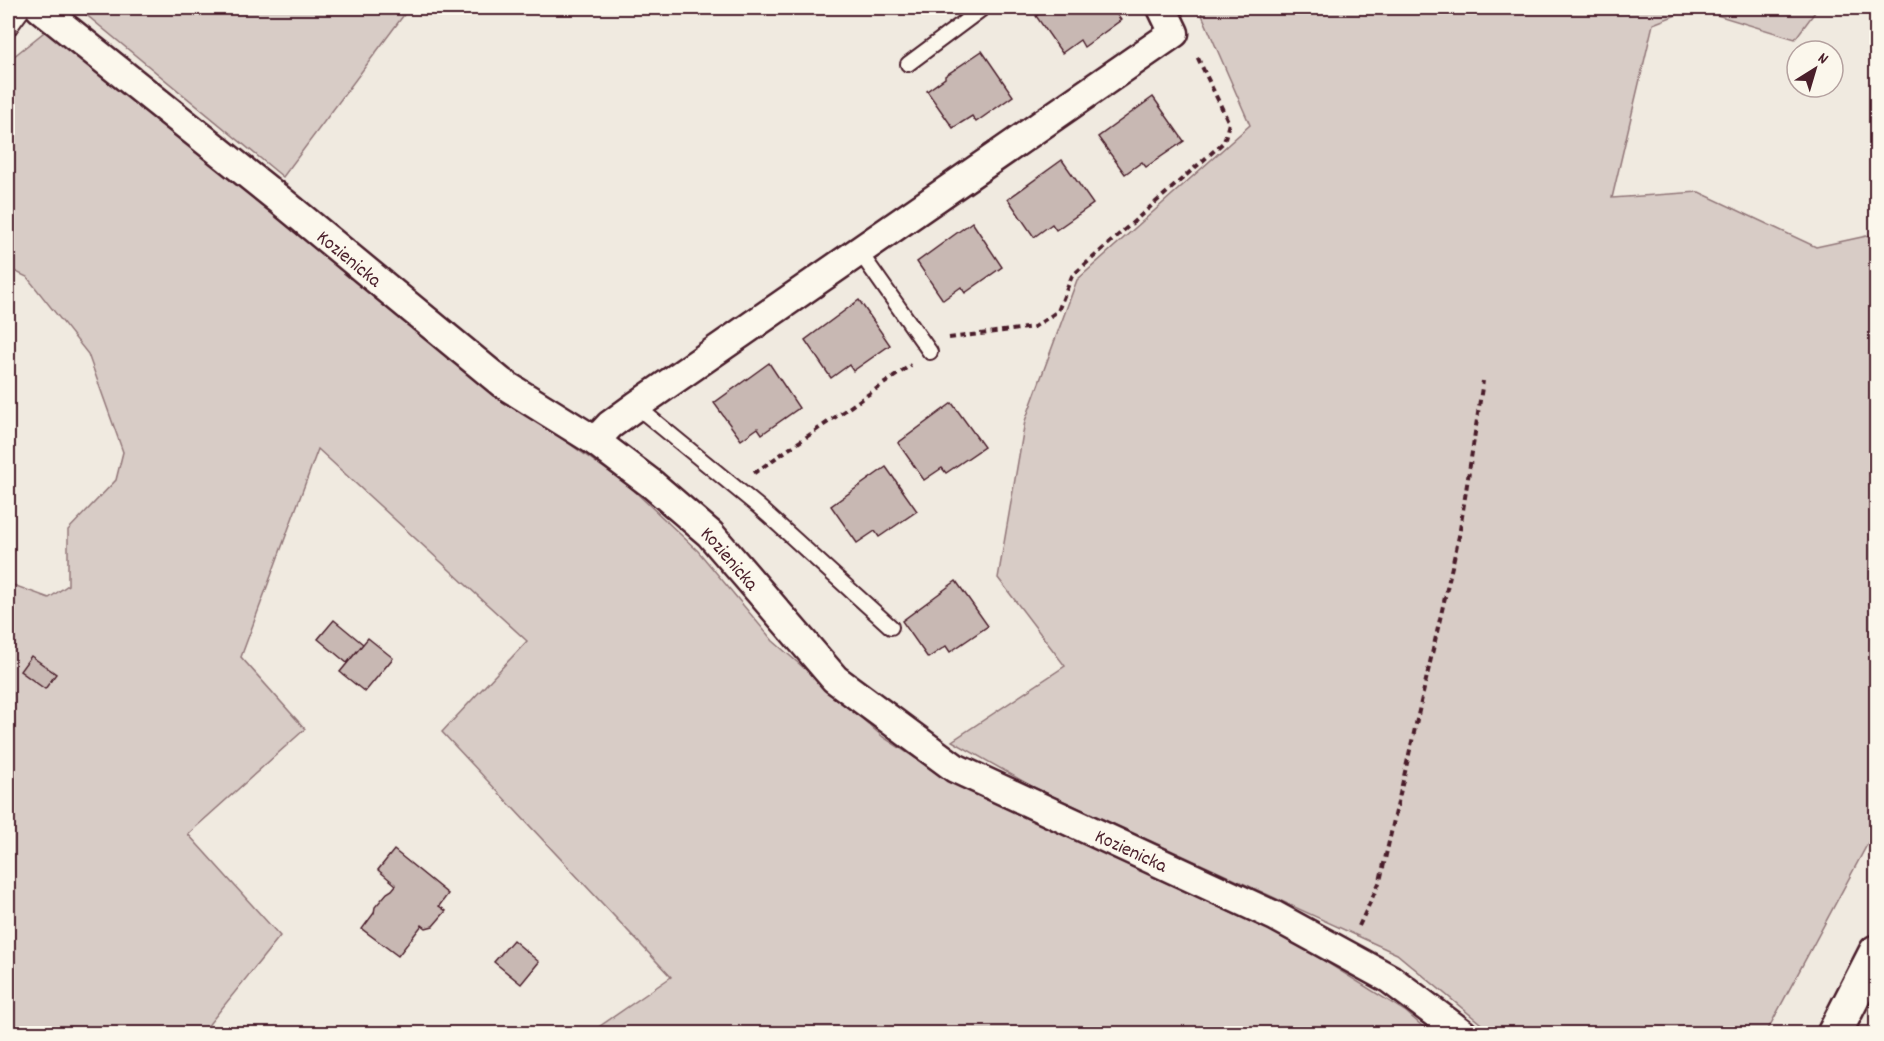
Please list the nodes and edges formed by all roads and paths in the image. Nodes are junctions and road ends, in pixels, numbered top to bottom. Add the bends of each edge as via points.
1 (24, 8) edge
2 (40, 8) edge
3 (983, 8) edge
4 (1168, 20) edge
5 (8, 30) edge
6 (908, 64) dead end
7 (859, 251) junction
8 (930, 352) junction
9 (1483, 381) dead end
10 (636, 406) junction
11 (594, 441) junction
12 (734, 487) junction
13 (891, 627) dead end
14 (1876, 952) edge
15 (1346, 954) junction
16 (1463, 1034) edge
17 (1834, 1034) edge

1 - 5 lane
2 - 11 street, Kozienicka via 502,383
3 - 6 lane
4 - 7 street
4 - 8 path via 1198,56 1229,123 1224,142 1072,276 1058,311 1034,327 950,337
7 - 8 lane
7 - 10 street
8 - 12 path
9 - 15 path via 1459,536 1380,881
10 - 11 street
10 - 12 lane
11 - 15 street, Kozienicka via 710,534 835,679 955,768 1275,916
12 - 13 lane
14 - 17 highway
15 - 16 street, Kozienicka via 1390,979

